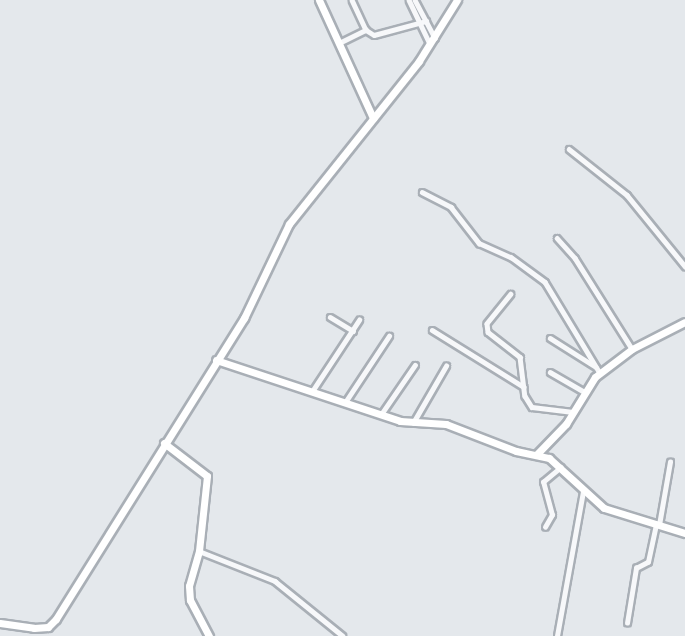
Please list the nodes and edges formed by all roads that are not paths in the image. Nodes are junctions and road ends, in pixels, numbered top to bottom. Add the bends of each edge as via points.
1 (319, 0) edge
2 (352, 0) edge
3 (409, 0) edge
4 (416, 0) edge
5 (457, 0) edge
6 (419, 21) junction
7 (426, 21) junction
8 (366, 30) junction
9 (432, 41) junction
10 (339, 43) junction
11 (373, 118) junction
12 (569, 149) dead end
13 (422, 192) dead end
14 (557, 238) dead end
15 (685, 266) edge
16 (511, 294) dead end
17 (330, 317) dead end
18 (360, 320) dead end
19 (685, 322) edge
20 (432, 330) dead end
21 (353, 331) junction
22 (389, 336) dead end
23 (550, 338) dead end
24 (632, 349) junction
25 (216, 360) junction
26 (415, 364) dead end
27 (446, 366) dead end
28 (598, 370) junction
29 (550, 372) dead end
30 (524, 387) junction
31 (313, 390) junction
32 (584, 392) junction
33 (346, 401) junction
34 (573, 412) junction
35 (382, 413) junction
36 (413, 423) junction
37 (164, 443) junction
38 (537, 454) junction
39 (670, 462) dead end
40 (561, 466) junction
41 (582, 492) junction
42 (657, 525) junction
43 (545, 527) dead end
44 (685, 533) edge
45 (198, 550) junction
46 (0, 623) edge
47 (627, 623) dead end
48 (209, 636) edge
49 (344, 636) edge
50 (557, 636) edge

1 - 10 street
2 - 8 street
3 - 6 street
4 - 7 street
5 - 9 street
6 - 7 street
6 - 8 street via 379,34
6 - 9 street
7 - 9 street
8 - 10 street
9 - 11 street
10 - 11 street
11 - 25 street via 289,224 260,290
12 - 15 street via 627,195
13 - 28 street via 451,207 479,243 511,257 545,282
14 - 24 street via 575,258
16 - 30 street via 487,324 491,335 520,357
17 - 21 street
18 - 21 street
19 - 24 street
20 - 30 street
21 - 31 street
22 - 33 street
23 - 28 street
24 - 28 street
25 - 31 street
25 - 37 street
26 - 35 street
27 - 36 street
28 - 32 street
29 - 32 street
30 - 34 street via 532,406
31 - 33 street
32 - 34 street
33 - 35 street
34 - 38 street
35 - 36 street
36 - 38 street via 446,424 516,451
37 - 45 street via 207,476
37 - 46 street via 56,619 48,627
38 - 40 street
39 - 42 street
40 - 41 street
40 - 43 street via 543,482 552,515
41 - 42 street via 616,513
41 - 50 street
42 - 44 street
42 - 47 street via 648,562 636,568
45 - 48 street via 190,573 189,593
45 - 49 street via 275,581

